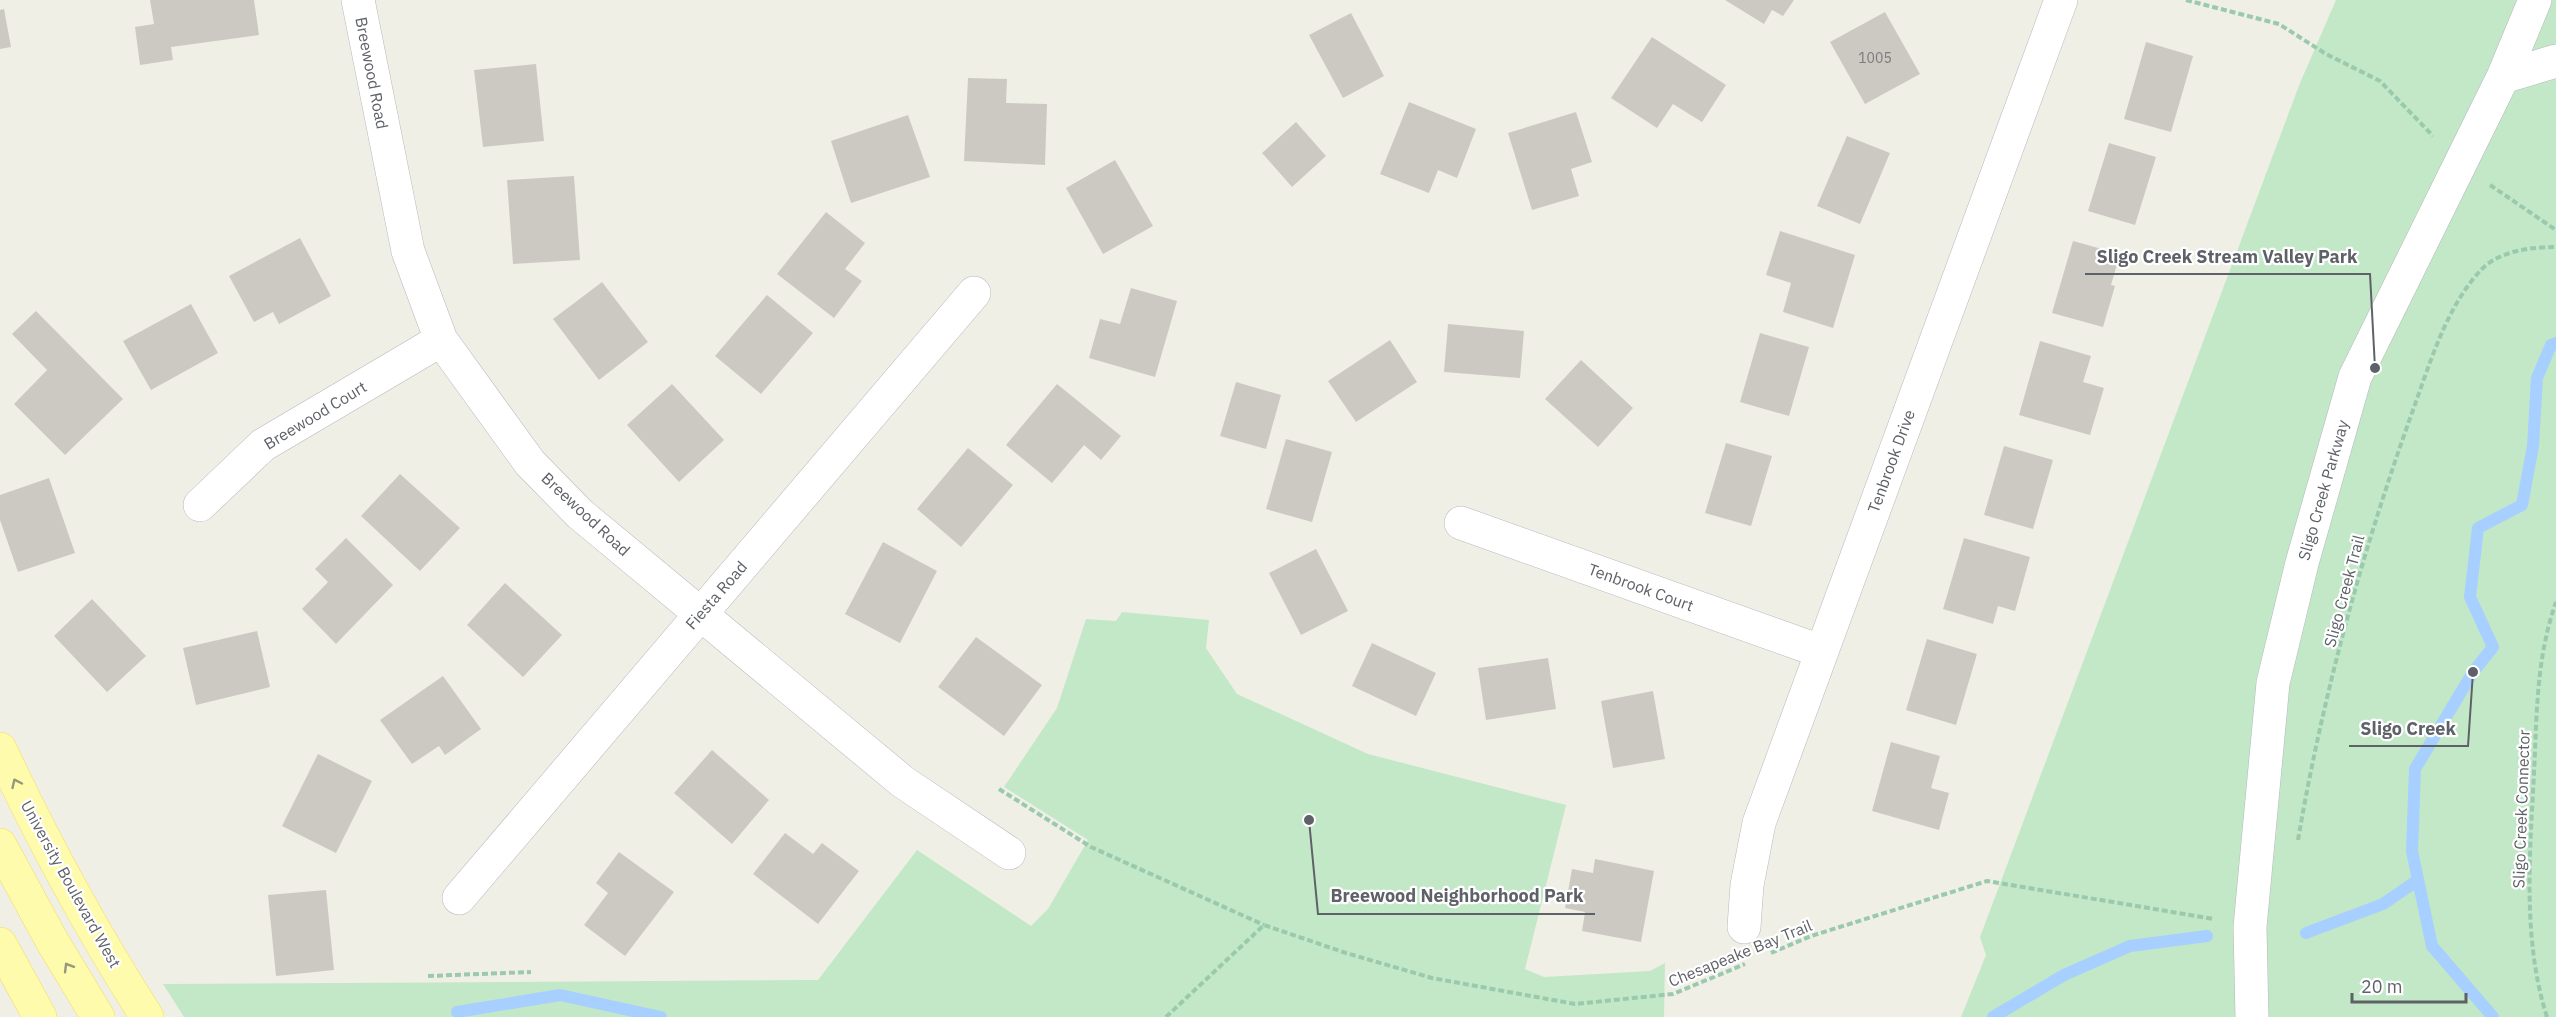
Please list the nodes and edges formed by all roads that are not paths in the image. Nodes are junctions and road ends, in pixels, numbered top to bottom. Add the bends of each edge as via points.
1 (358, 0) edge
2 (2061, 0) edge
3 (2535, 0) edge
4 (2556, 61) edge
5 (2503, 77) junction
6 (974, 292) dead end
7 (441, 340) junction
8 (200, 505) dead end
9 (1461, 523) dead end
10 (700, 614) junction
11 (1820, 651) junction
12 (0, 748) edge
13 (0, 845) edge
14 (1009, 853) dead end
15 (459, 898) dead end
16 (1744, 927) dead end
17 (1, 949) edge
18 (40, 1017) edge
19 (98, 1017) edge
20 (147, 1017) edge
21 (2252, 1017) edge

1 - 7 street, Breewood Road via 408,251
2 - 11 street, Tenbrook Drive
3 - 5 street, Sligo Creek Parkway
4 - 5 street
5 - 21 street, Sligo Creek Parkway via 2355,376 2302,563 2273,683 2250,927
6 - 10 street, Fiesta Road
7 - 8 street, Breewood Court via 263,445
7 - 10 street, Breewood Road via 530,463 580,514
9 - 11 street, Tenbrook Court
10 - 14 street, Breewood Road via 903,782
10 - 15 street, Fiesta Road
11 - 16 street, Tenbrook Drive via 1759,823 1747,885
20 -> 12 main road, University Boulevard West via 30,814
19 -> 13 main road
17 - 18 main road

